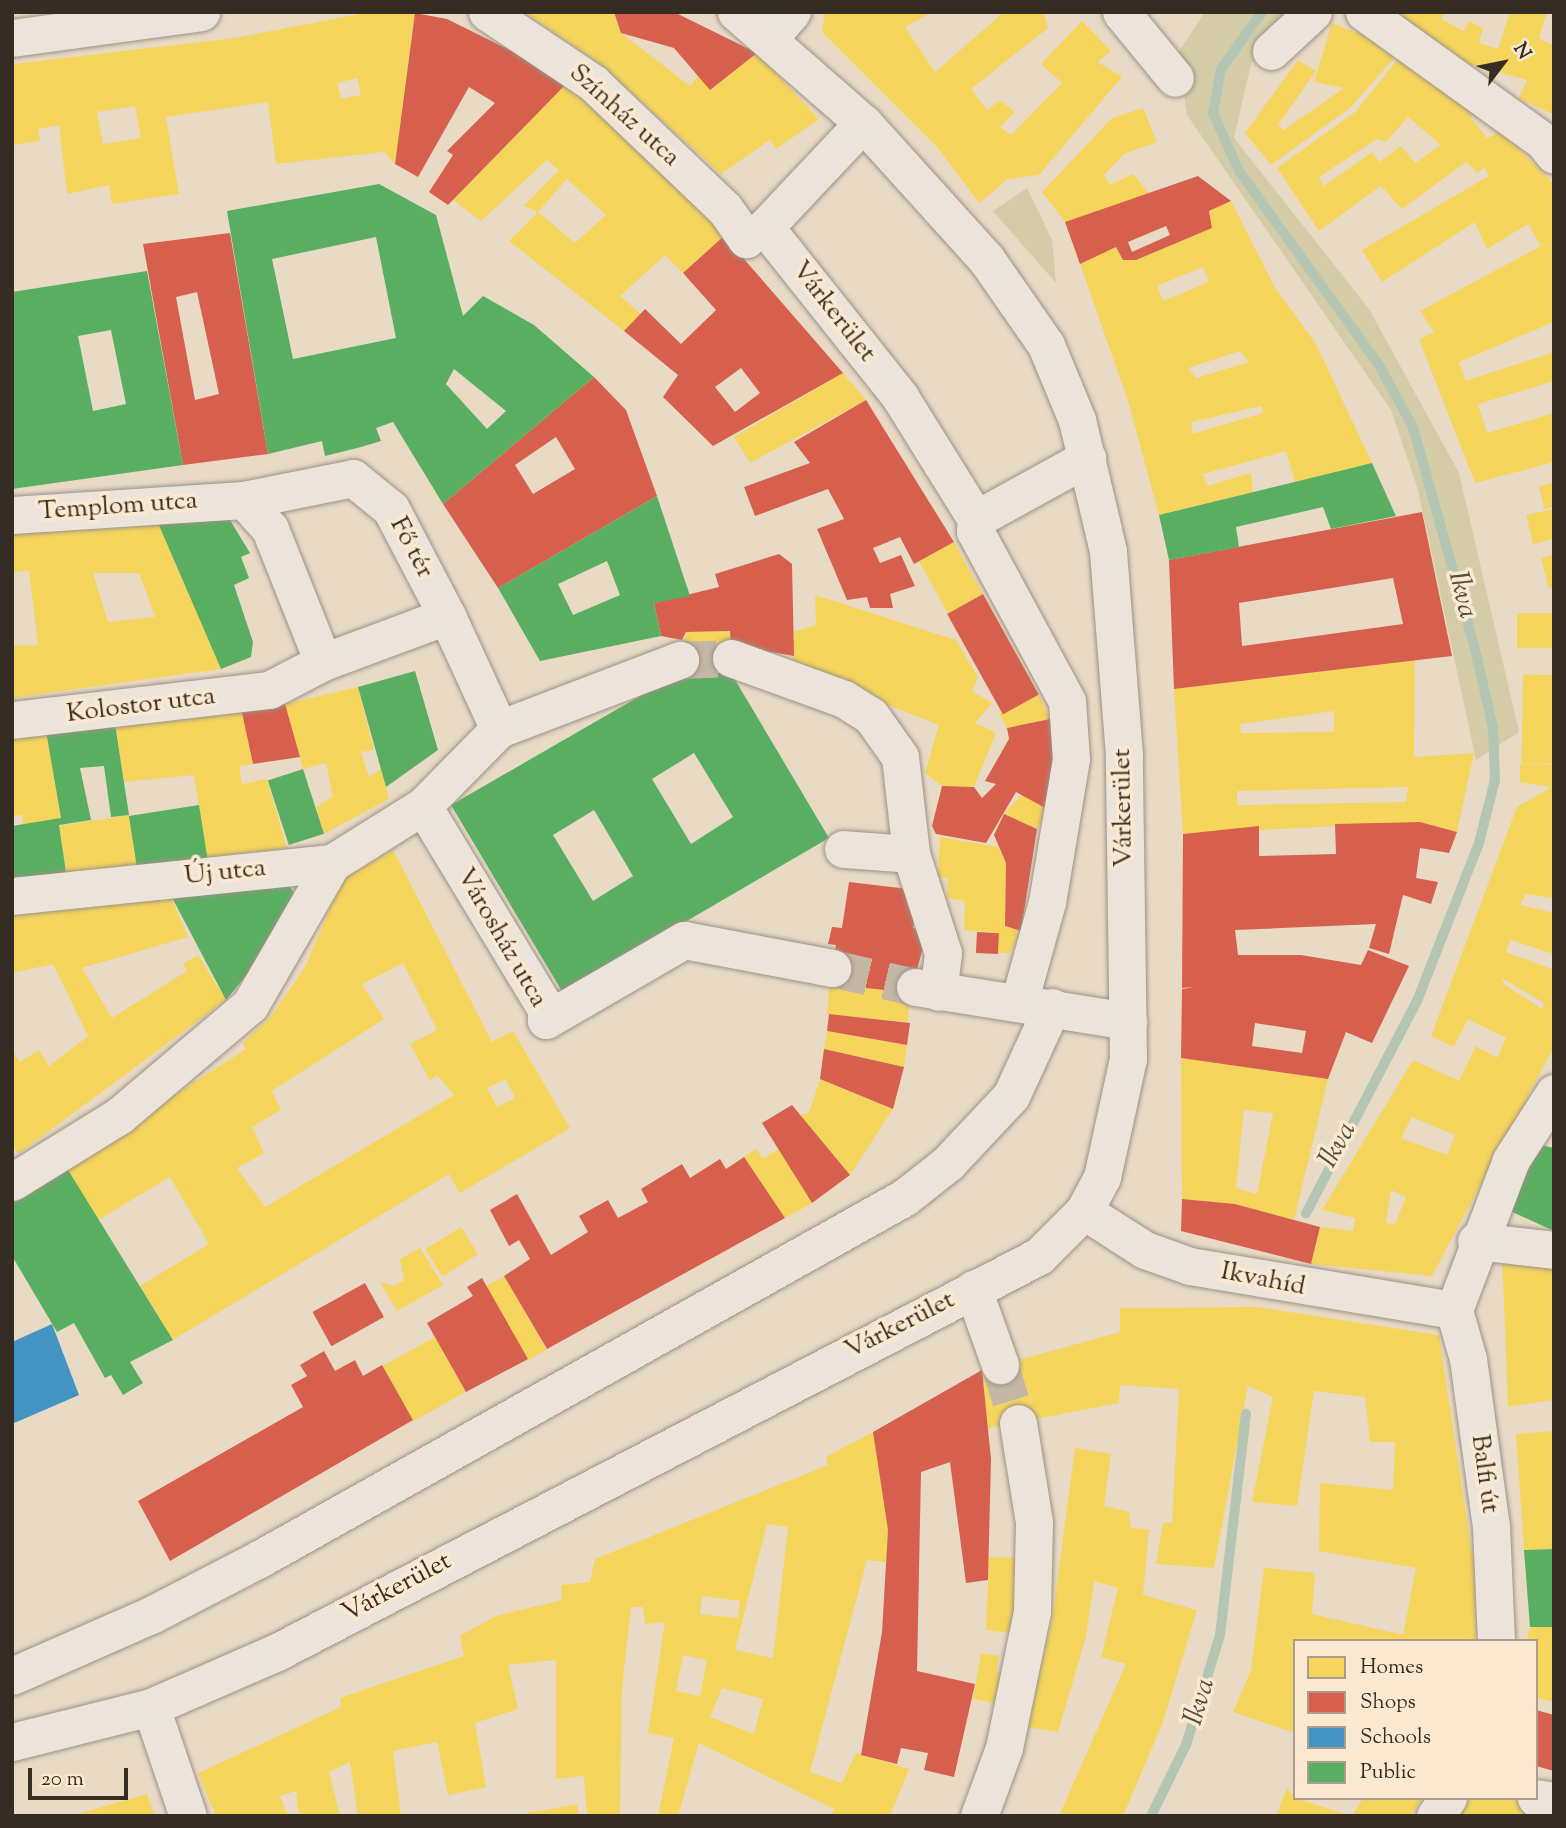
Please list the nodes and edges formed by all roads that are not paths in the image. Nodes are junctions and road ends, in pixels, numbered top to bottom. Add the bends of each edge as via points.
1 (201, 12) edge
2 (487, 12) edge
3 (736, 12) edge
4 (1121, 12) edge
5 (1312, 12) edge
6 (1364, 12) edge
7 (781, 24) edge
8 (12, 38) edge
9 (1271, 51) dead end
10 (1175, 78) dead end
11 (863, 123) junction
12 (1550, 146) edge
13 (746, 239) dead end
14 (1087, 458) junction
15 (234, 500) junction
16 (12, 515) edge
17 (976, 519) junction
18 (447, 616) junction
19 (731, 658) tunnel mouth
20 (680, 660) tunnel mouth
21 (323, 662) junction
22 (12, 720) edge
23 (499, 729) junction
24 (423, 806) junction
25 (843, 849) dead end
26 (911, 854) junction
27 (332, 863) junction
28 (12, 895) edge
29 (809, 963) tunnel mouth
30 (1035, 1005) junction
31 (1128, 1021) junction
32 (1554, 1093) edge
33 (12, 1182) edge
34 (1084, 1211) junction
35 (1476, 1241) junction
36 (1554, 1250) edge
37 (973, 1289) junction
38 (1454, 1310) junction
39 (1000, 1365) tunnel mouth
40 (1018, 1423) tunnel mouth
41 (1496, 1639) edge
42 (12, 1676) edge
43 (151, 1707) junction
44 (12, 1742) edge
45 (1447, 1800) edge
46 (188, 1816) edge
47 (979, 1816) edge
48 (1435, 1816) edge

1 - 8 street
2 - 13 street, Színház utca via 593,83 725,209
3 - 7 street, Várkerület
4 - 10 street
5 - 9 street
6 - 12 street
7 - 11 street, Várkerület
11 - 14 street, Várkerület via 1020,305 1064,384
11 - 17 street, Várkerület via 765,227 900,397
14 - 17 street
14 - 31 street, Várkerület via 1108,551 1119,651
15 - 16 street, Templom utca
15 - 18 street, Fő tér via 353,478 391,509
15 - 21 street via 270,529
17 - 30 street, Várkerület via 975,531 1068,701 1071,759
18 - 21 street
18 - 23 street, Fő tér
19 - 26 street via 810,684 871,716 900,757
20 - 23 street
21 - 22 street, Kolostor utca via 269,690
23 - 24 street
24 - 27 street, Új utca
24 - 29 street, Városház utca via 546,1009 546,1020 684,940
25 - 26 street
26 - 30 street via 943,953 926,989
27 - 28 street, Új utca
27 - 33 street via 250,1005 119,1116
30 - 31 street
30 - 42 street, Várkerület via 1011,1096 948,1163 905,1197 261,1558 142,1620
31 - 34 street, Várkerület via 1118,1124
32 - 35 street via 1511,1160
34 - 37 street, Várkerület via 1039,1256
34 - 38 street, Ikvahíd via 1145,1250 1249,1278
35 - 36 street
35 - 38 street
37 - 39 street
37 - 43 street, Várkerület via 276,1652
38 - 41 street, Balfi út via 1468,1359 1491,1527
40 - 47 street via 1034,1522 1032,1611 1004,1748
43 - 44 street, Várkerület
43 - 46 street
45 - 48 street

